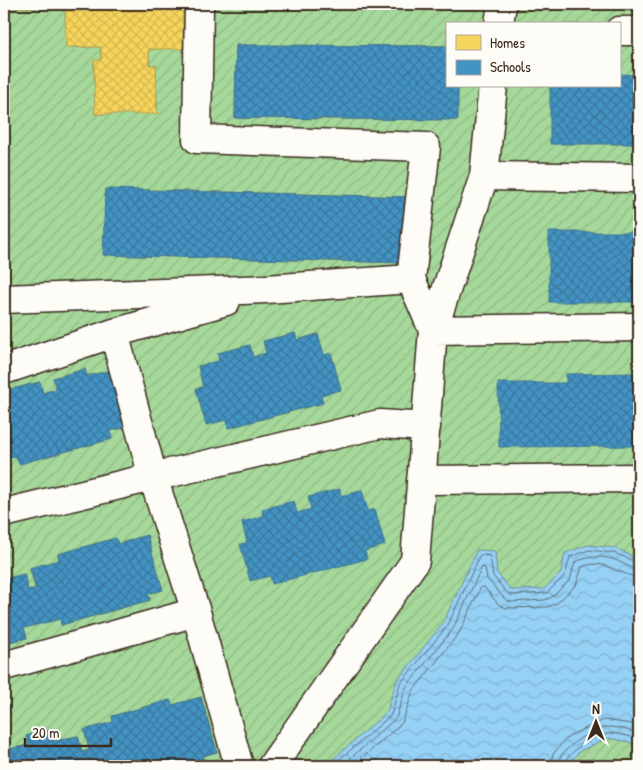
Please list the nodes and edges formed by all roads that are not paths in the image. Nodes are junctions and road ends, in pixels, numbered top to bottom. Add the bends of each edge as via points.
1 (198, 4) edge
2 (502, 4) edge
3 (500, 22) edge
4 (620, 31) edge
5 (639, 31) edge
6 (493, 88) edge
7 (484, 176) junction
8 (639, 178) edge
9 (411, 279) junction
10 (266, 289) junction
11 (4, 299) edge
12 (639, 327) edge
13 (433, 330) junction
14 (114, 333) junction
15 (4, 370) edge
16 (426, 427) junction
17 (153, 477) junction
18 (639, 478) edge
19 (421, 480) junction
20 (4, 513) edge
21 (196, 612) junction
22 (4, 666) edge
23 (239, 766) edge
24 (272, 766) edge

1 - 9 street via 197,139 426,147
2 - 3 street
4 - 5 street
6 - 7 street
7 - 8 street
7 - 13 street
9 - 10 street
9 - 13 street
10 - 11 street
10 - 14 street
12 - 13 street
13 - 16 street
14 - 15 street
14 - 17 street
16 - 17 street via 380,424
16 - 19 street
17 - 20 street
17 - 21 street
18 - 19 street
19 - 24 street via 415,561
21 - 22 street
21 - 23 street

